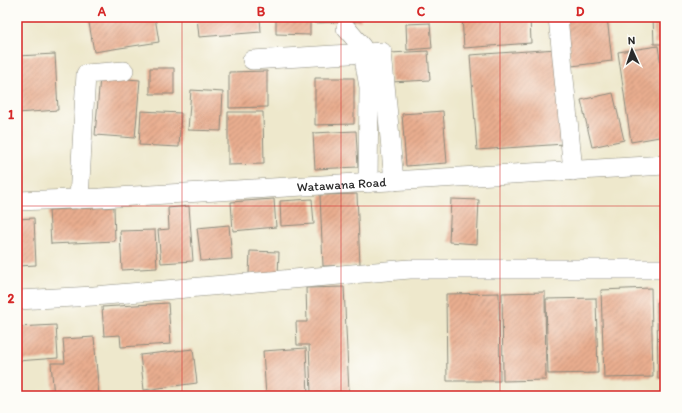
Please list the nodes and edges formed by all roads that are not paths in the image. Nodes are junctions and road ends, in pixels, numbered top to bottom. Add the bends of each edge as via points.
1 (558, 17) edge
2 (346, 28) dead end
3 (363, 53) junction
4 (252, 60) dead end
5 (124, 71) dead end
6 (665, 165) edge
7 (573, 171) junction
8 (394, 181) junction
9 (368, 183) junction
10 (79, 199) junction
11 (17, 201) edge
12 (665, 270) edge
13 (17, 300) edge

1 - 7 street
2 - 3 street via 362,47
3 - 4 street
3 - 8 street via 382,52
3 - 9 street via 368,87
5 - 10 street via 86,74
6 - 7 street, Watawana Road
7 - 8 street, Watawana Road
8 - 9 street, Watawana Road
9 - 10 street, Watawana Road
10 - 11 street, Watawana Road
12 - 13 street via 410,269 94,296

